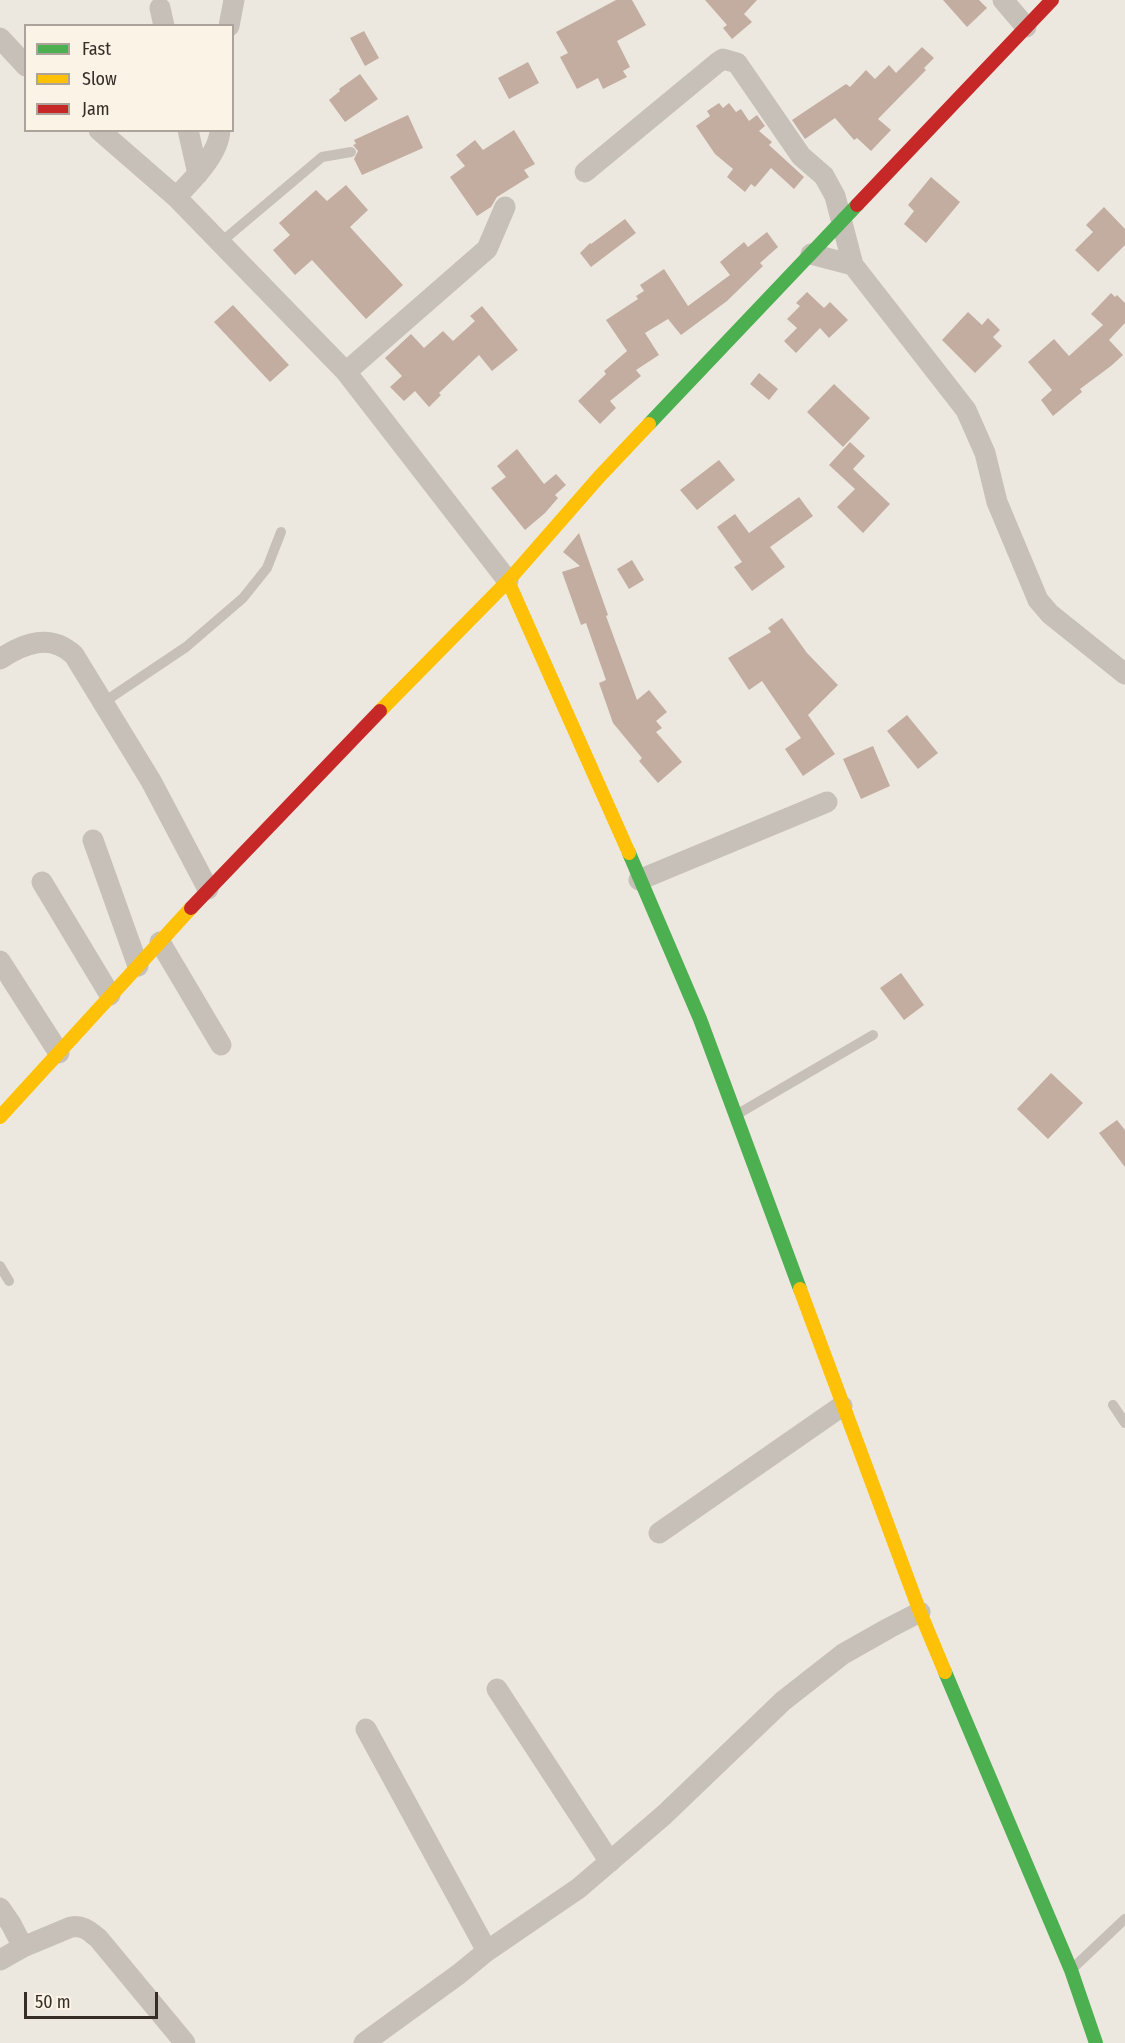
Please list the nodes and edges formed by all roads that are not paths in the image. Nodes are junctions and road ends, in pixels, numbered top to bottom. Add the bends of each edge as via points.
1 (234, 0) edge
2 (1003, 0) edge
3 (1052, 0) edge
4 (229, 24) edge
5 (1026, 27) junction
6 (0, 38) edge
7 (24, 64) edge
8 (101, 132) edge
9 (188, 132) edge
10 (220, 132) edge
11 (351, 152) dead end
12 (585, 172) dead end
13 (198, 174) junction
14 (176, 197) junction
15 (505, 207) dead end
16 (841, 223) junction
17 (220, 243) junction
18 (811, 254) junction
19 (853, 265) junction
20 (346, 372) junction
21 (281, 532) dead end
22 (507, 581) junction
23 (0, 658) edge
24 (1125, 674) edge
25 (104, 702) junction
26 (827, 802) dead end
27 (93, 840) dead end
28 (639, 880) junction
29 (42, 882) dead end
30 (208, 889) junction
31 (160, 942) junction
32 (0, 961) edge
33 (138, 966) junction
34 (111, 995) junction
35 (873, 1035) dead end
36 (220, 1045) dead end
37 (59, 1053) junction
38 (735, 1115) junction
39 (0, 1117) edge
40 (0, 1266) edge
41 (9, 1281) dead end
42 (1113, 1405) dead end
43 (842, 1406) junction
44 (1125, 1424) edge
45 (659, 1533) dead end
46 (920, 1612) junction
47 (497, 1689) dead end
48 (366, 1729) dead end
49 (610, 1862) junction
50 (0, 1908) edge
51 (1125, 1919) edge
52 (23, 1947) junction
53 (487, 1951) junction
54 (0, 1960) edge
55 (1071, 1970) junction
56 (185, 2043) edge
57 (364, 2043) edge
58 (1096, 2043) edge

1 - 4 street
2 - 5 street
3 - 5 street
5 - 16 street
6 - 7 street
8 - 14 street
9 - 13 street
10 - 13 street
11 - 17 lane via 322,157
12 - 16 street via 717,63 730,60 737,63 801,156 824,176
13 - 14 street
14 - 17 street
15 - 20 street via 487,249
16 - 18 street
16 - 19 street
17 - 20 street
18 - 19 street
18 - 22 street via 599,477
19 - 24 street via 966,410 985,453 997,502 1038,600
20 - 22 street
21 - 25 lane via 267,568 243,598 186,647
22 - 28 street
22 - 30 street
23 - 25 street via 33,643 59,644 74,655
25 - 30 street
26 - 28 street
27 - 33 street
28 - 38 street via 700,1019
29 - 34 street
30 - 31 street
31 - 33 street
31 - 36 street
32 - 37 street
33 - 34 street
34 - 37 street
35 - 38 lane
37 - 39 street
38 - 43 street
40 - 41 lane
42 - 44 lane
43 - 45 street
43 - 46 street
46 - 49 street via 843,1654 783,1701
46 - 55 street
47 - 49 street
48 - 53 street
49 - 53 street
50 - 52 street
51 - 55 lane
52 - 54 street
52 - 56 street via 72,1927 86,1929 98,1938
53 - 57 street
55 - 58 street

